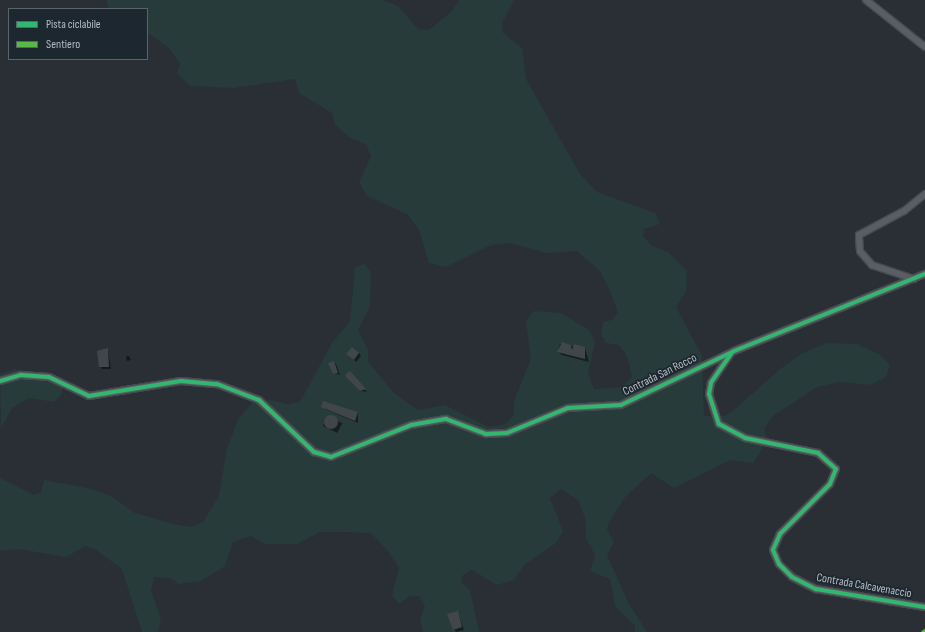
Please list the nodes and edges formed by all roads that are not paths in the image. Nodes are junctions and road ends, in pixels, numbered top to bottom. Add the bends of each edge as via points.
1 (866, 0) edge
2 (925, 47) edge
3 (925, 194) edge
4 (925, 274) edge
5 (914, 279) junction
6 (734, 351) junction
7 (0, 381) edge
8 (925, 607) edge

1 - 2 street
3 - 5 street via 904,211 859,235 860,252 872,265
4 - 5 street, Contrada San Rocco
5 - 6 street, Contrada San Rocco
6 - 7 street, Contrada San Rocco via 621,405 568,408 507,433 486,434 463,424 439,420 411,425 331,457 314,452 259,400 217,384 181,381 89,396 49,377 21,375
6 - 8 street, Contrada Calcavenaccio via 711,383 709,394 719,424 745,438 818,453 836,468 830,484 780,534 773,550 779,564 792,577 816,589

